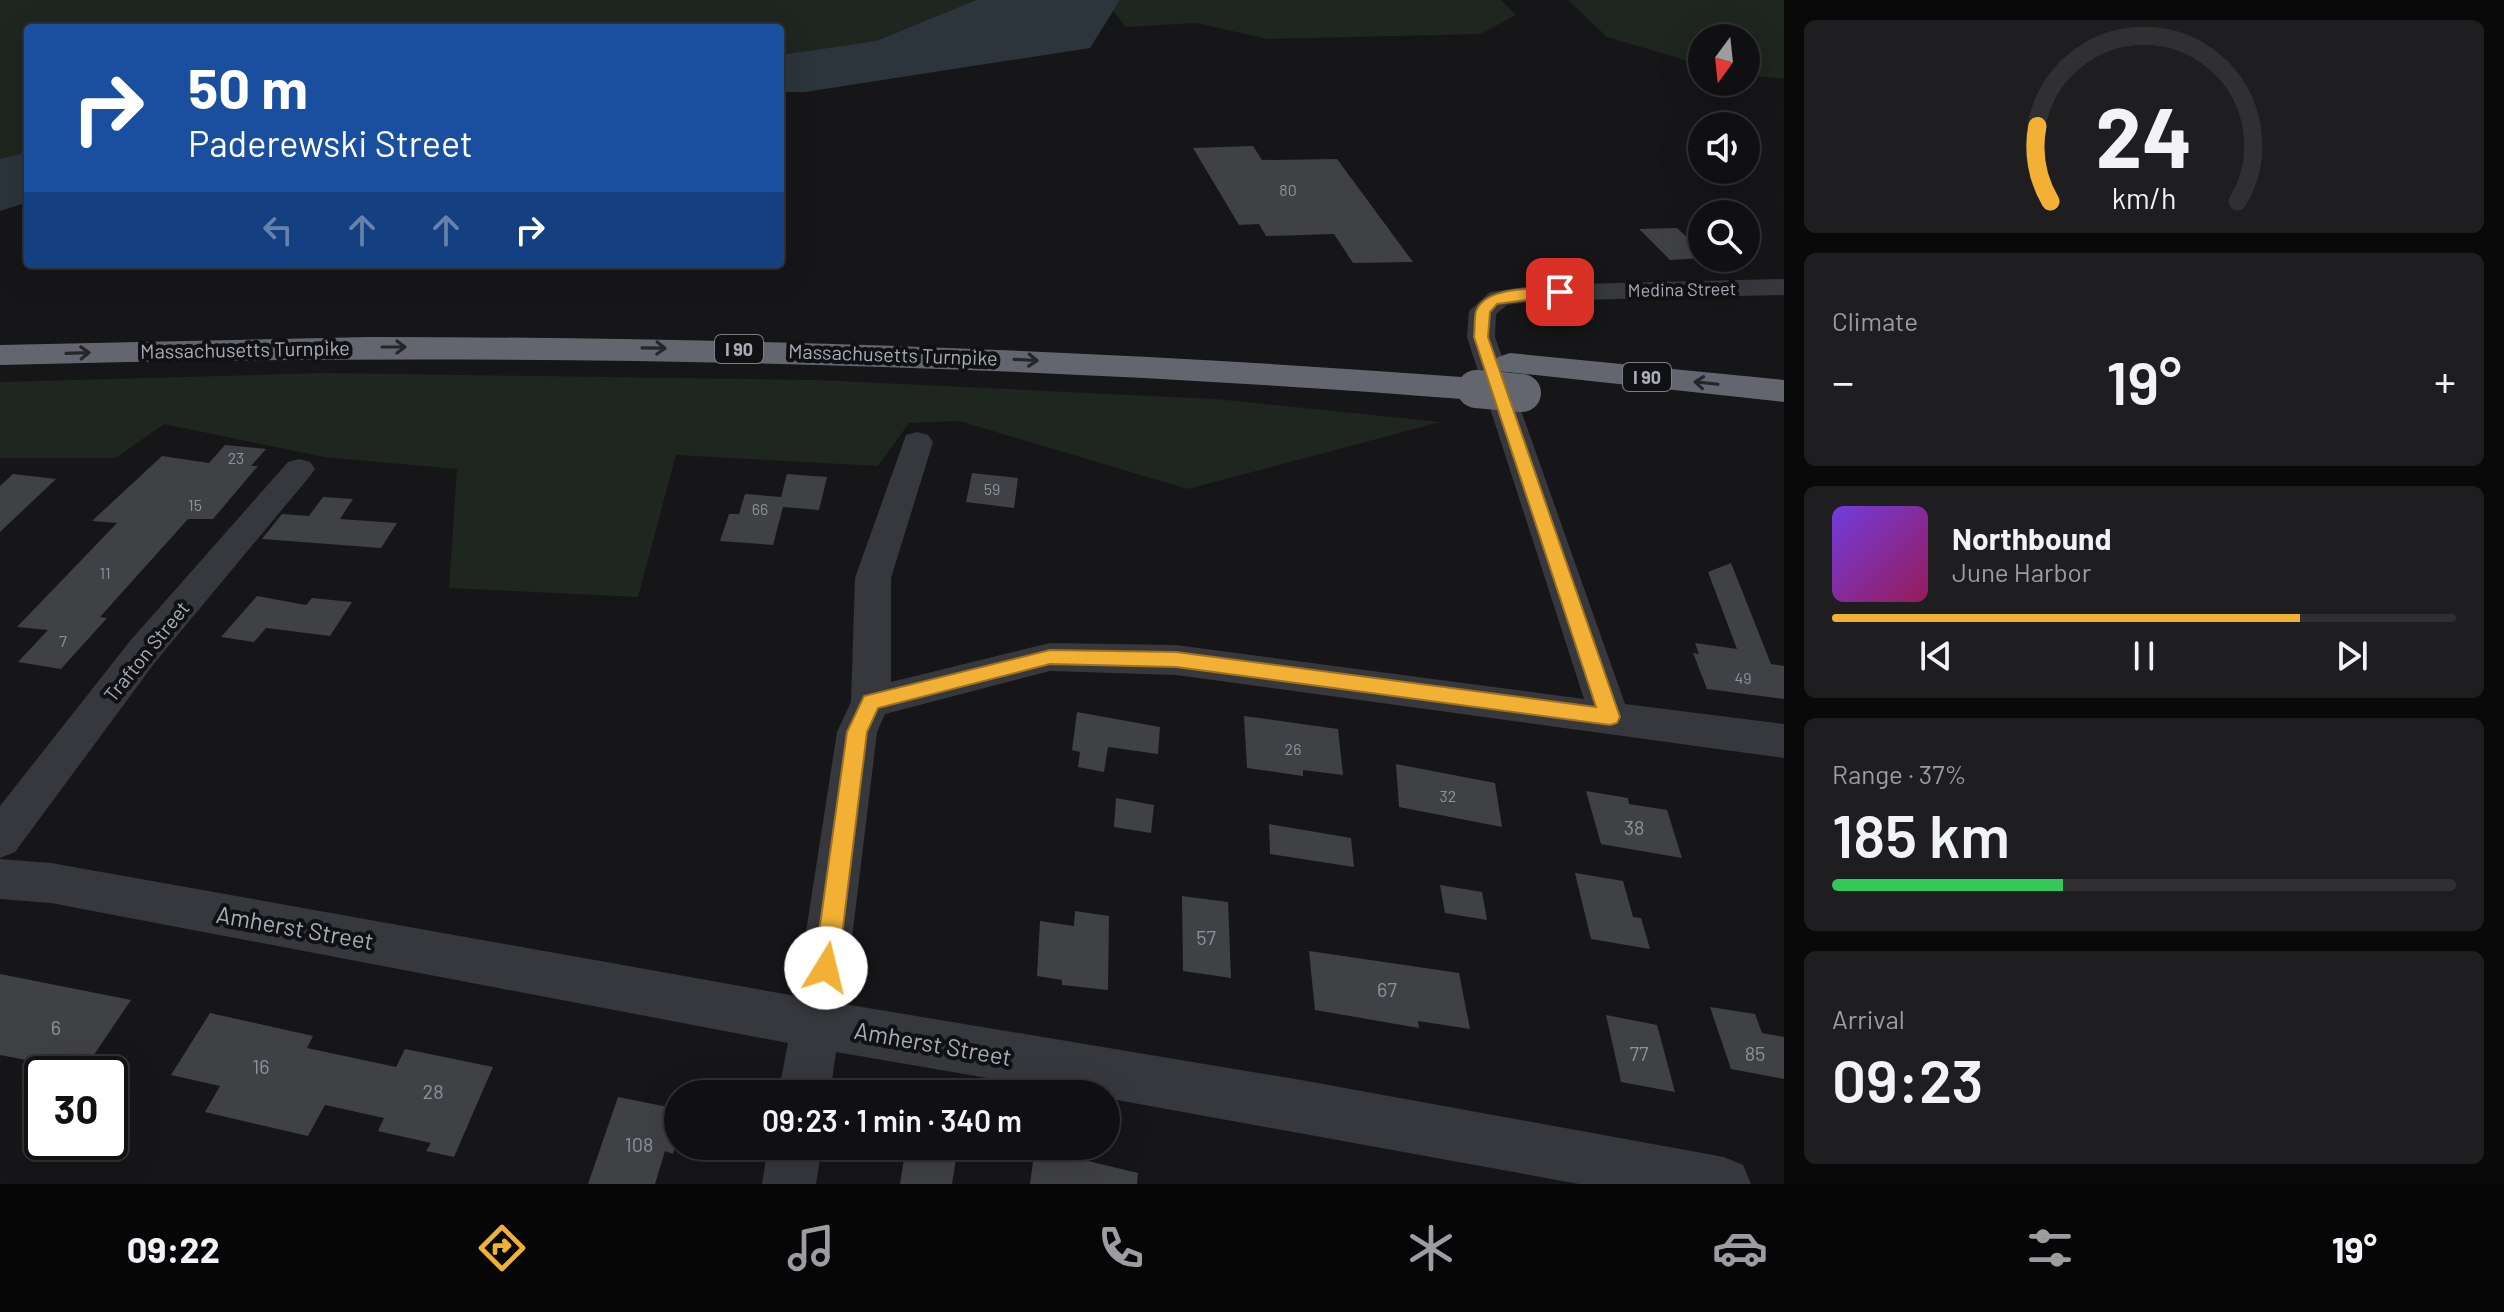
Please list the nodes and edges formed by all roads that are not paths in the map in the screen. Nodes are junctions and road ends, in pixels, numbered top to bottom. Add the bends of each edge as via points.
1 (1784, 287) edge
2 (0, 330) edge
3 (0, 355) edge
4 (1470, 375) junction
5 (1516, 379) junction
6 (1784, 391) edge
7 (1784, 418) edge
8 (917, 442) dead end
9 (299, 469) dead end
10 (871, 702) junction
11 (1610, 717) junction
12 (1784, 741) edge
13 (0, 839) edge
14 (0, 879) edge
15 (817, 1024) junction
16 (807, 1080) edge
17 (793, 1160) edge
18 (789, 1184) edge
19 (1724, 1184) edge

1 - 11 street, Medina Street via 1537,293 1499,298 1481,317 1481,337
2 - 4 highway, Massachusetts Turnpike / I 90 via 270,322 795,324 1024,332
3 -> 4 highway, Massachusetts Turnpike / I 90 via 388,346 744,349
4 - 5 highway, Massachusetts Turnpike / I 90, bridge
6 -> 5 highway, Massachusetts Turnpike / I 90
5 - 7 highway, Massachusetts Turnpike / I 90
8 - 10 street via 873,578
9 - 13 street, Trafton Street via 143,651
10 - 11 street via 1050,657 1176,660
10 - 15 street via 857,732
11 - 12 street
14 - 15 street, Amherst Street via 51,883
15 - 16 street
15 - 19 street, Amherst Street
17 - 18 street

